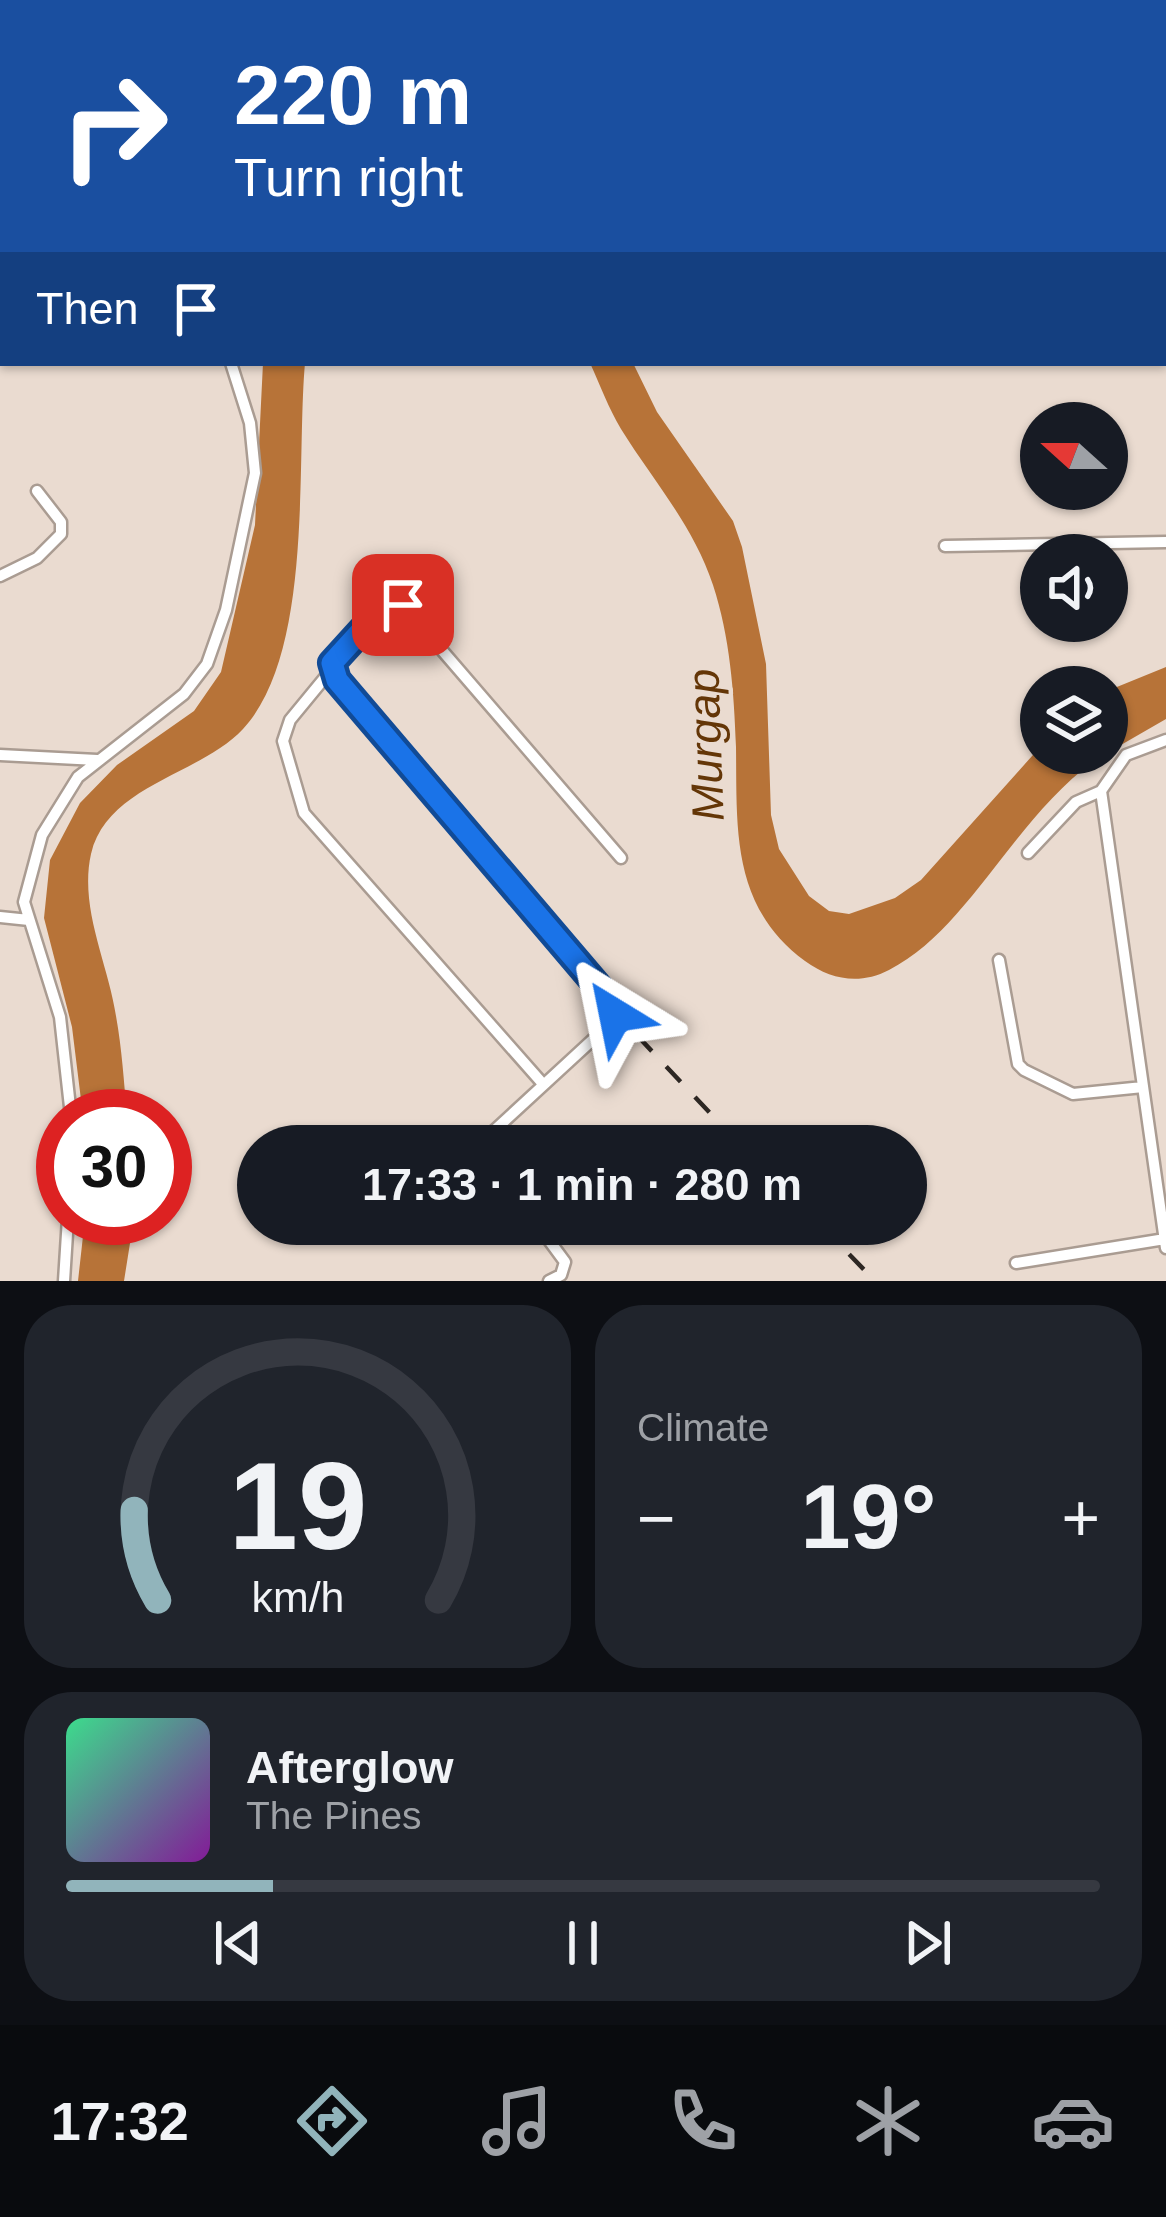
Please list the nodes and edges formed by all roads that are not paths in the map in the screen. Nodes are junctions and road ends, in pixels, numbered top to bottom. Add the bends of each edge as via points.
1 (232, 366) edge
2 (37, 491) dead end
3 (1166, 542) edge
4 (945, 546) dead end
5 (0, 576) edge
6 (333, 670) junction
7 (1166, 740) edge
8 (0, 755) edge
9 (97, 760) junction
10 (1101, 791) junction
11 (1028, 854) dead end
12 (621, 858) dead end
13 (0, 917) edge
14 (29, 920) junction
15 (999, 960) dead end
16 (543, 1084) junction
17 (1143, 1087) junction
18 (68, 1089) edge
19 (504, 1125) edge
20 (1165, 1239) edge
21 (66, 1245) edge
22 (552, 1245) edge
23 (1166, 1248) edge
24 (1016, 1263) dead end
25 (64, 1281) edge
26 (549, 1281) edge

1 - 9 street via 250,423 254,473 226,610 207,664 184,694
2 - 5 street via 62,522 61,534 37,558
3 - 4 street
6 - 12 street via 383,607 403,605
6 - 16 street via 290,720 283,741 304,813
6 - 16 street via 615,1009 613,1021
7 - 10 street via 1126,755
8 - 9 street
9 - 14 street via 42,835 24,902
10 - 11 street via 1076,802
10 - 17 street
13 - 14 street
14 - 18 street via 60,1017
15 - 17 street via 1024,1070 1073,1094
16 - 19 street
17 - 20 street
20 - 23 street
20 - 24 street
21 - 25 street
22 - 26 street via 565,1262

